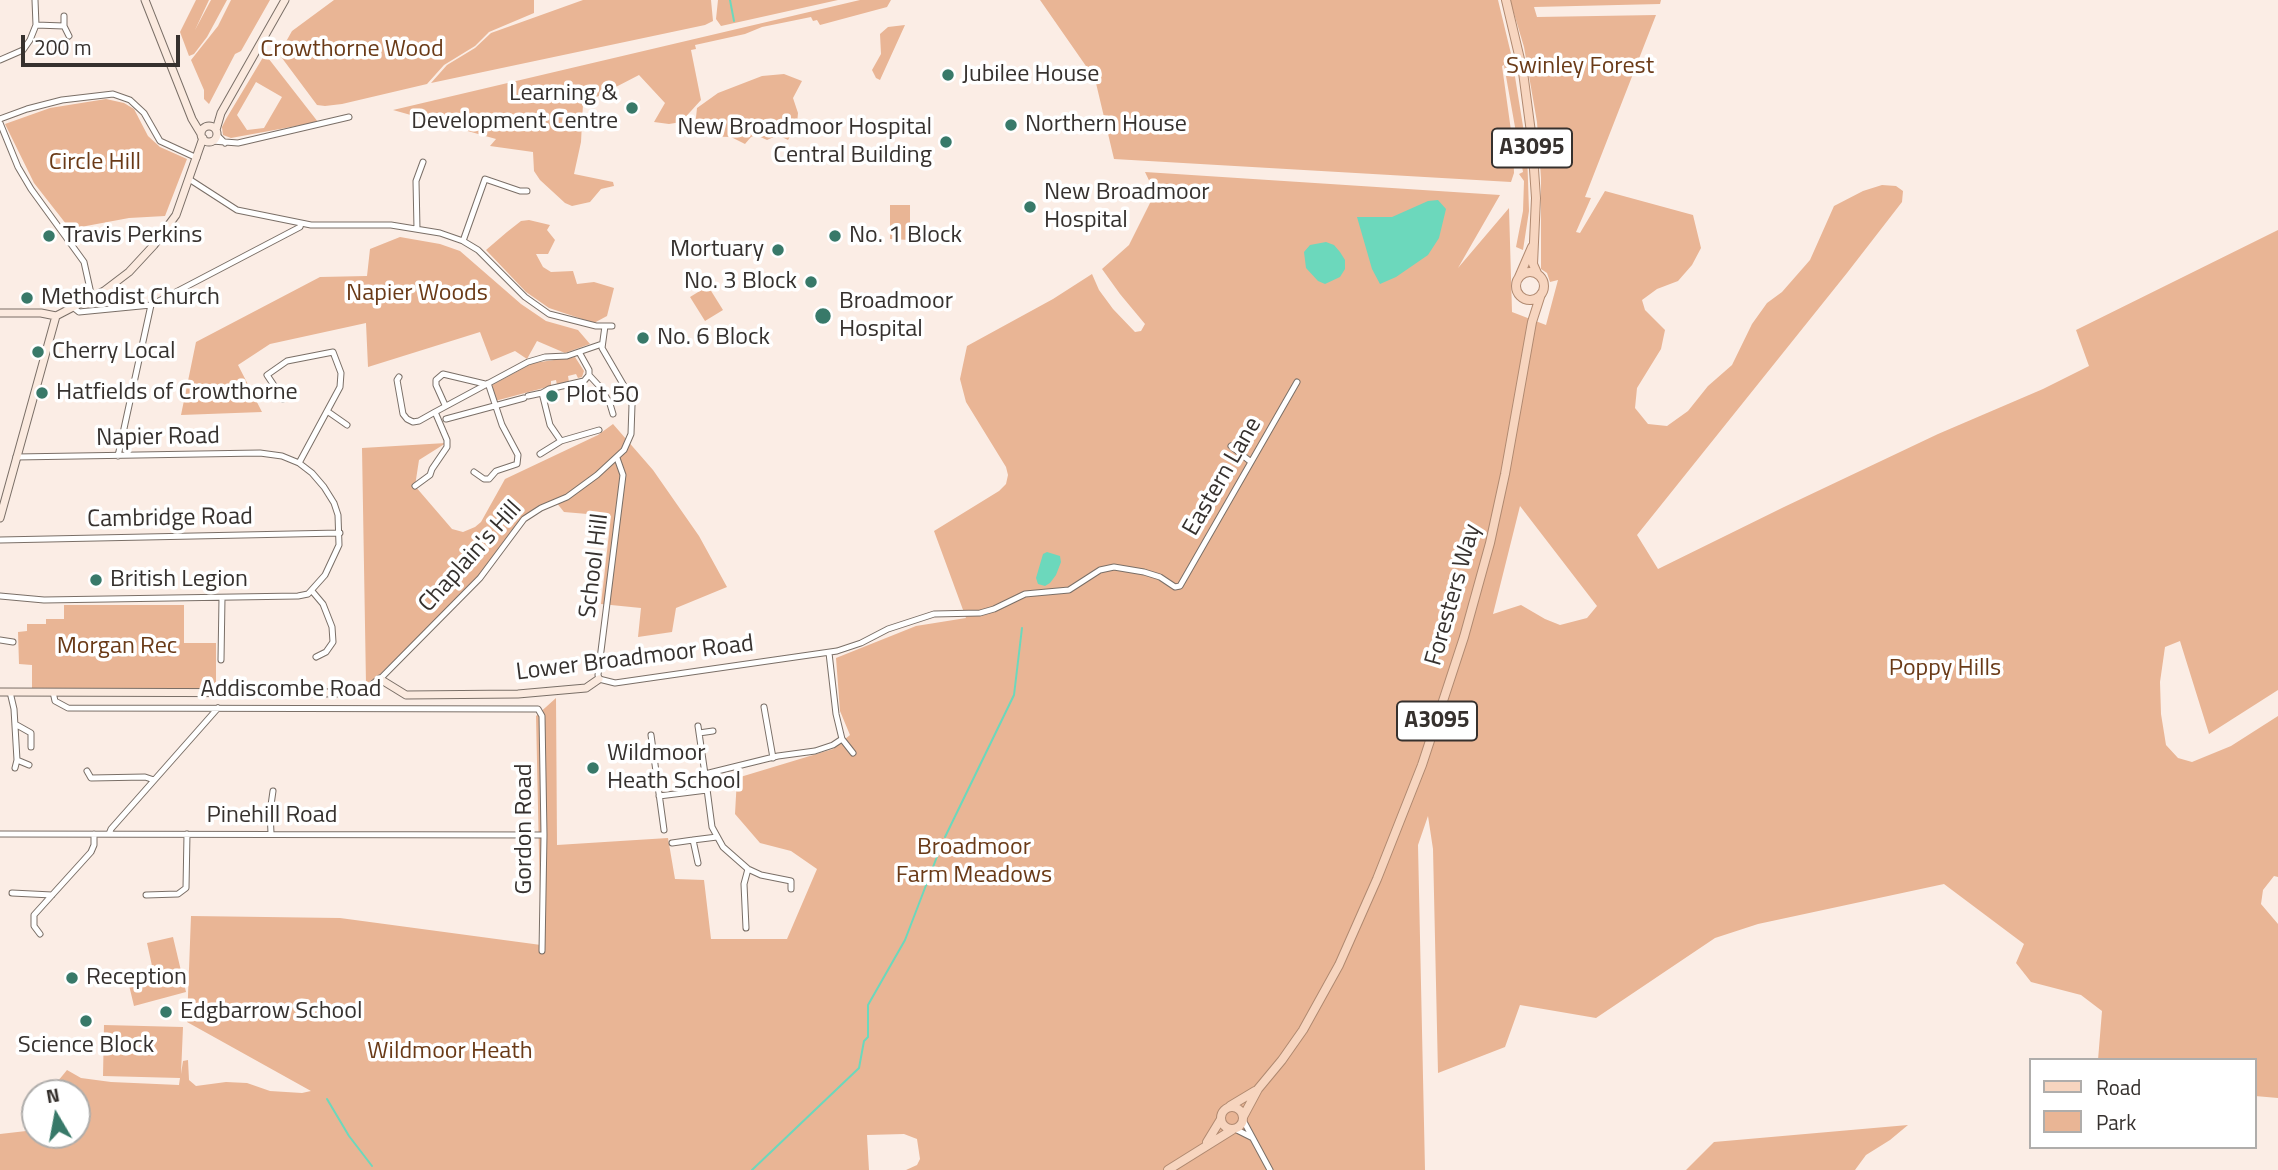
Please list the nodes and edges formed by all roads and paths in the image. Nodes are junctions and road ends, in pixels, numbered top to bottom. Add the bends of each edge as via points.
1 (36, 0) edge
2 (145, 0) edge
3 (285, 0) edge
4 (1506, 0) edge
5 (64, 16) dead end
6 (36, 25) junction
7 (64, 26) junction
8 (69, 36) dead end
9 (0, 60) edge
10 (349, 117) dead end
11 (0, 121) edge
12 (209, 134) junction
13 (8, 146) junction
14 (0, 149) edge
15 (198, 157) junction
16 (423, 162) dead end
17 (189, 179) junction
18 (527, 191) dead end
19 (301, 224) junction
20 (417, 229) junction
21 (463, 242) junction
22 (1533, 244) junction
23 (1536, 273) junction
24 (1519, 277) junction
25 (1541, 294) junction
26 (92, 298) junction
27 (1526, 299) junction
28 (151, 305) junction
29 (74, 308) junction
30 (0, 313) edge
31 (56, 316) junction
32 (1532, 322) junction
33 (602, 344) junction
34 (341, 349) dead end
35 (333, 352) junction
36 (579, 352) junction
37 (589, 375) junction
38 (399, 377) dead end
39 (1297, 382) dead end
40 (487, 384) junction
41 (542, 393) junction
42 (283, 399) dead end
43 (496, 404) junction
44 (445, 405) junction
45 (327, 411) junction
46 (435, 412) junction
47 (612, 414) dead end
48 (446, 419) dead end
49 (347, 425) dead end
50 (598, 430) dead end
51 (561, 441) junction
52 (1231, 446) dead end
53 (540, 454) dead end
54 (118, 456) junction
55 (16, 457) junction
56 (617, 458) junction
57 (1251, 462) junction
58 (299, 463) junction
59 (474, 472) dead end
60 (415, 486) dead end
61 (0, 518) edge
62 (340, 533) junction
63 (0, 540) edge
64 (1177, 587) joint
65 (310, 592) junction
66 (0, 596) edge
67 (222, 598) junction
68 (0, 640) edge
69 (13, 642) dead end
70 (829, 653) junction
71 (316, 657) dead end
72 (221, 660) dead end
73 (380, 679) junction
74 (599, 680) junction
75 (0, 692) edge
76 (10, 692) junction
77 (53, 692) junction
78 (764, 707) dead end
79 (218, 708) junction
80 (538, 709) joint
81 (766, 717) junction
82 (758, 718) dead end
83 (15, 724) junction
84 (713, 731) dead end
85 (652, 735) dead end
86 (842, 739) junction
87 (31, 747) dead end
88 (853, 753) dead end
89 (772, 758) junction
90 (18, 760) junction
91 (29, 765) dead end
92 (15, 768) dead end
93 (87, 771) dead end
94 (705, 774) junction
95 (154, 780) junction
96 (706, 790) junction
97 (274, 791) dead end
98 (659, 796) junction
99 (664, 830) dead end
100 (271, 833) junction
101 (0, 834) edge
102 (94, 834) junction
103 (109, 834) junction
104 (187, 834) junction
105 (544, 835) junction
106 (717, 837) junction
107 (693, 840) junction
108 (673, 843) dead end
109 (698, 863) dead end
110 (748, 869) junction
111 (801, 879) dead end
112 (791, 881) junction
113 (791, 889) dead end
114 (12, 893) dead end
115 (52, 895) junction
116 (146, 895) dead end
117 (746, 928) dead end
118 (40, 934) dead end
119 (542, 951) dead end
120 (1258, 1089) junction
121 (1228, 1108) junction
122 (1221, 1119) junction
123 (1243, 1119) junction
124 (1234, 1129) junction
125 (1253, 1139) junction
126 (1206, 1145) junction
127 (1168, 1170) edge
128 (1270, 1170) edge

1 - 6 street
2 - 12 street via 191,114
3 - 12 street
4 - 22 main road, A3095 via 1523,72 1532,140
5 - 7 street
6 - 7 street
6 - 9 street via 23,50
7 - 8 street
10 - 12 street via 238,143 225,143
11 - 13 street
11 - 15 street via 62,100 113,94 137,106 160,141
12 - 15 street
13 - 14 street
13 - 26 street via 31,189 82,258
15 - 17 street
16 - 20 street via 416,181
17 - 19 street via 237,210
17 - 26 street via 176,215 158,240 127,273
18 - 21 street via 485,179
19 - 20 street
19 - 28 street
20 - 21 street
21 - 33 street via 549,314 608,326
22 - 23 main road, A3095
22 - 24 main road, A3095
23 - 24 main road
23 - 25 main road via 1544,283
24 - 27 main road via 1516,290
25 - 27 main road
25 - 32 main road, Foresters Way / A3095
26 - 29 street
27 - 32 main road, Foresters Way / A3095
28 - 29 street via 79,312
28 - 54 street
29 - 31 street
30 - 31 street
31 - 55 street
32 - 120 main road, Foresters Way / A3095 via 1490,543 1426,754 1339,965 1290,1049
33 - 36 street
33 - 56 street, Chaplain's Hill via 632,405 630,439
34 - 35 street
35 - 42 street via 287,361 265,372
35 - 45 street via 342,377
36 - 37 street
36 - 40 street via 528,362
37 - 41 street via 584,381
37 - 47 street via 601,388
38 - 46 street via 407,419 419,421
39 - 57 street, Eastern Lane
40 - 43 street
40 - 44 street
40 - 44 street via 443,374 436,385
41 - 43 street
41 - 51 street via 550,425
43 - 48 street
43 - 59 street via 518,455 517,464 496,471 489,479
44 - 46 street
45 - 49 street
45 - 58 street
46 - 60 street via 447,447 430,475
50 - 51 street
51 - 53 street
52 - 57 street
54 - 55 street, Napier Road
54 - 58 street, Napier Road via 260,453
55 - 61 street
56 - 73 street, Chaplain's Hill via 567,497 524,519 480,578
56 - 74 street, School Hill via 623,475
57 - 64 street, Eastern Lane
58 - 62 street via 312,472 334,503
62 - 63 street, Cambridge Road
62 - 65 street via 334,561
64 - 70 street, Lower Broadmoor Road via 1144,572 1114,567 1100,570 1069,590 1025,594 980,613 934,614
65 - 67 street
65 - 71 street via 323,604 332,627 333,642
66 - 67 street via 28,600
67 - 72 street
68 - 69 street
70 - 74 street, Lower Broadmoor Road via 620,683
70 - 86 street
73 - 74 street, Lower Broadmoor Road via 406,695 554,692 586,688
73 - 77 street via 367,690 354,693
75 - 76 street
76 - 77 street
76 - 83 street
77 - 79 street, Addiscombe Road via 55,701 68,708
78 - 81 street
79 - 80 street, Addiscombe Road
79 - 95 street
80 - 105 street, Gordon Road via 542,716
81 - 82 street
81 - 89 street
83 - 87 street via 31,733
83 - 90 street
84 - 94 street via 699,730
85 - 98 street
86 - 88 street
86 - 89 street via 815,751
89 - 94 street
90 - 91 street
90 - 92 street
93 - 95 street via 91,778
94 - 96 street
95 - 103 street
96 - 98 street
96 - 106 street
97 - 100 street
98 - 99 street
100 - 104 street, Pinehill Road
100 - 105 street, Pinehill Road
101 - 102 street, Pinehill Road
102 - 103 street, Pinehill Road
102 - 115 street via 91,852
103 - 104 street, Pinehill Road
104 - 116 street via 186,888 178,894
105 - 119 street, Gordon Road
106 - 107 street
106 - 110 street
107 - 108 street
107 - 109 street
110 - 112 street
110 - 117 street
111 - 112 street
112 - 113 street
114 - 115 street
115 - 118 street via 34,915
120 - 121 main road, Foresters Way / A3095
120 - 123 main road, Foresters Way / A3095
121 - 122 main road
121 - 123 main road via 1237,1108
122 - 124 main road via 1224,1126
122 - 126 main road
123 - 124 main road
123 - 125 street
124 - 125 street
124 - 126 main road
125 - 128 street
126 - 127 main road

